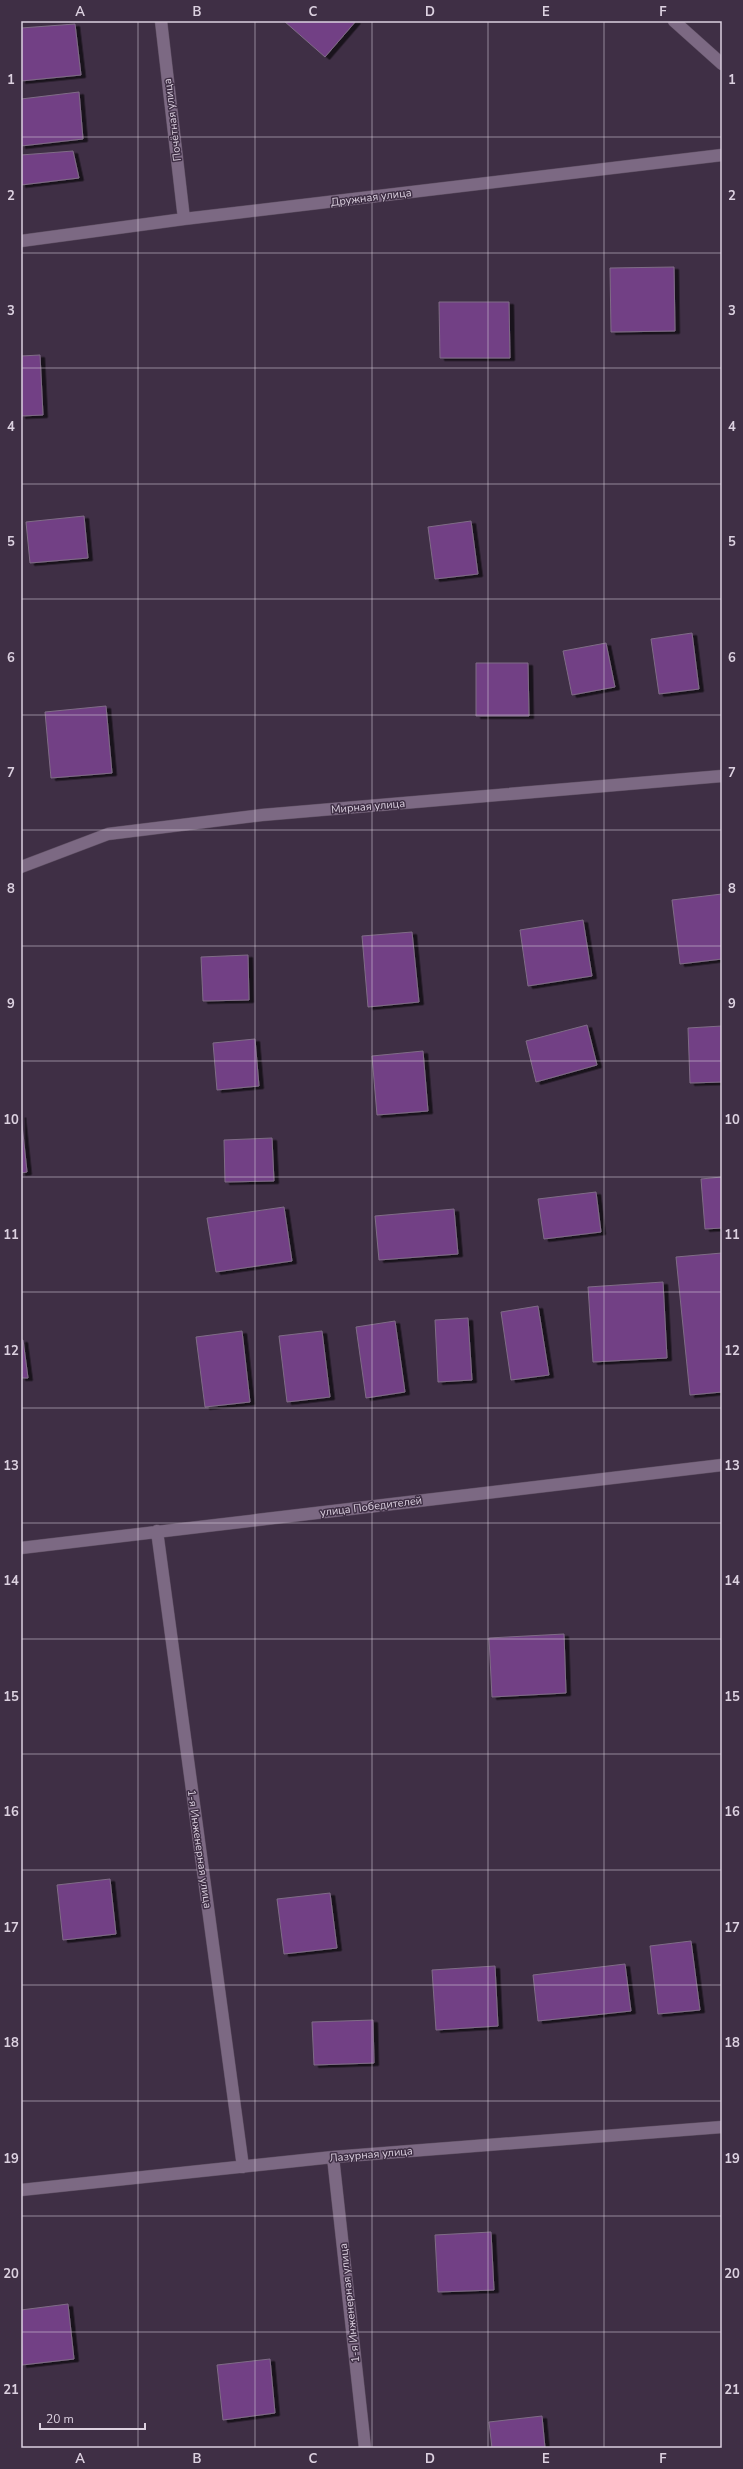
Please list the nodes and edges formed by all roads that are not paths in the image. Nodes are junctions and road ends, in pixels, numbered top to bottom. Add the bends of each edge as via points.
1 (161, 21) edge
2 (674, 21) edge
3 (722, 64) edge
4 (722, 155) edge
5 (184, 219) junction
6 (21, 241) edge
7 (722, 776) edge
8 (21, 866) edge
9 (722, 1465) edge
10 (157, 1531) junction
11 (21, 1548) edge
12 (722, 2127) edge
13 (333, 2157) junction
14 (243, 2167) junction
15 (21, 2190) edge
16 (366, 2448) edge

1 - 5 street, Почётная улица
2 - 3 street
4 - 5 street, Дружная улица
5 - 6 street, Дружная улица
7 - 8 street, Мирная улица via 262,815 108,834
9 - 10 street, улица Победителей
10 - 11 street, улица Победителей
10 - 14 street, 1-я Инженерная улица
12 - 13 street, Лазурная улица
13 - 14 street, Лазурная улица
13 - 16 street, 1-я Инженерная улица
14 - 15 street, Лазурная улица

